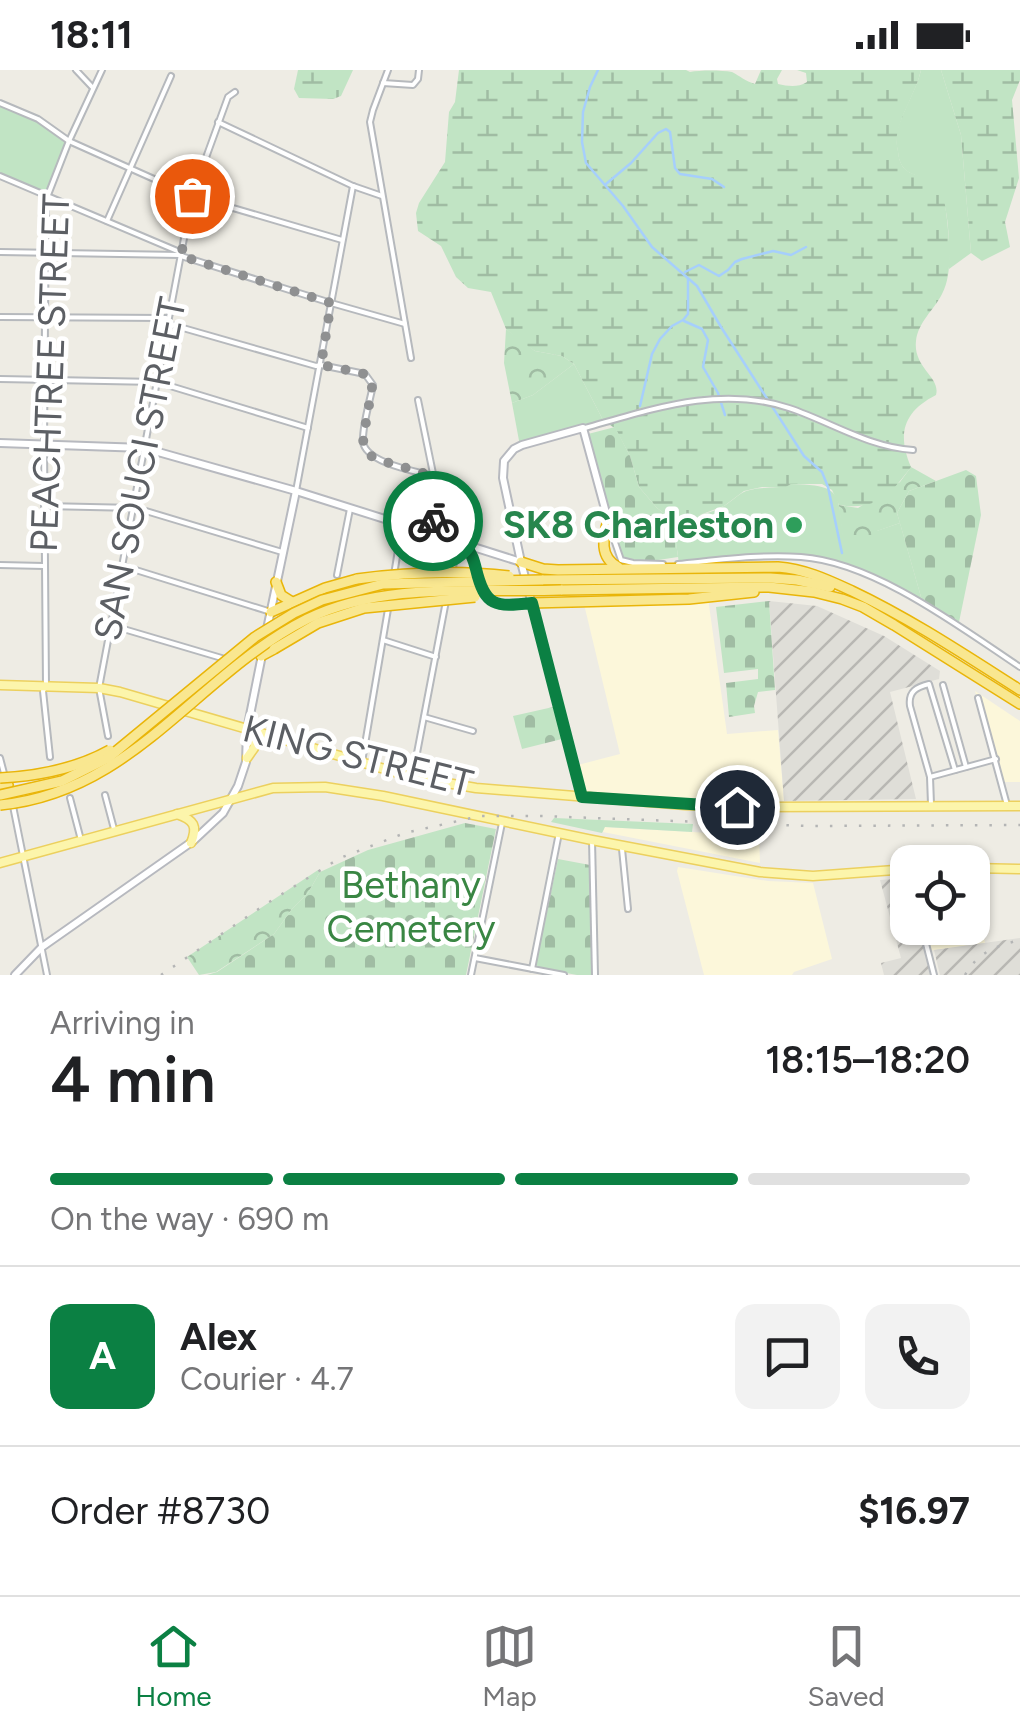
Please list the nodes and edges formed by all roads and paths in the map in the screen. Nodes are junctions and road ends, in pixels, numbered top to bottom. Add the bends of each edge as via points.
1 (76, 70) edge
2 (102, 70) edge
3 (388, 70) edge
4 (420, 70) edge
5 (171, 76) dead end
6 (383, 82) junction
7 (94, 88) junction
8 (235, 92) dead end
9 (0, 103) edge
10 (218, 122) junction
11 (69, 141) junction
12 (131, 167) junction
13 (0, 176) edge
14 (353, 186) junction
15 (48, 196) junction
16 (192, 196) junction
17 (382, 196) junction
18 (107, 222) junction
19 (342, 240) junction
20 (0, 252) edge
21 (45, 253) junction
22 (181, 255) junction
23 (331, 303) junction
24 (0, 316) edge
25 (44, 317) junction
26 (169, 324) junction
27 (405, 324) junction
28 (411, 358) dead end
29 (321, 365) junction
30 (0, 380) edge
31 (44, 380) junction
32 (158, 382) junction
33 (418, 400) dead end
34 (308, 428) junction
35 (583, 428) junction
36 (0, 443) edge
37 (44, 444) junction
38 (144, 448) junction
39 (913, 450) dead end
40 (433, 476) junction
41 (296, 491) junction
42 (44, 506) junction
43 (132, 507) junction
44 (350, 508) junction
45 (608, 520) joint
46 (402, 526) junction
47 (429, 534) junction
48 (461, 544) junction
49 (282, 552) junction
50 (521, 562) junction
51 (620, 564) junction
52 (0, 565) edge
53 (44, 566) junction
54 (122, 566) junction
55 (336, 575) dead end
56 (542, 580) junction
57 (276, 582) junction
58 (560, 585) junction
59 (522, 592) junction
60 (814, 592) junction
61 (857, 594) junction
62 (292, 602) junction
63 (532, 603) junction
64 (271, 612) junction
65 (110, 625) junction
66 (383, 640) junction
67 (262, 656) junction
68 (436, 656) junction
69 (1020, 667) edge
70 (259, 669) junction
71 (943, 684) dead end
72 (0, 685) edge
73 (46, 686) junction
74 (99, 688) junction
75 (1020, 690) edge
76 (978, 698) dead end
77 (1020, 704) edge
78 (424, 717) junction
79 (247, 730) junction
80 (472, 731) dead end
81 (258, 733) junction
82 (108, 736) dead end
83 (130, 738) junction
84 (50, 757) dead end
85 (0, 758) edge
86 (247, 758) junction
87 (996, 760) junction
88 (362, 763) junction
89 (966, 767) junction
90 (954, 770) junction
91 (930, 777) junction
92 (412, 778) junction
93 (3, 783) edge
94 (105, 795) dead end
95 (0, 796) edge
96 (582, 797) junction
97 (70, 798) dead end
98 (232, 798) junction
99 (931, 804) junction
100 (1007, 804) junction
101 (0, 806) edge
102 (1020, 806) edge
103 (177, 814) junction
104 (502, 821) junction
105 (115, 831) junction
106 (559, 832) junction
107 (81, 840) junction
108 (592, 840) junction
109 (192, 843) junction
110 (622, 845) junction
111 (24, 856) junction
112 (0, 863) edge
113 (990, 868) edge
114 (1020, 869) edge
115 (890, 870) edge
116 (628, 909) dead end
117 (926, 945) edge
118 (42, 947) junction
119 (474, 958) junction
120 (532, 969) junction
121 (554, 974) edge
122 (15, 975) edge
123 (47, 975) edge
124 (471, 975) edge
125 (564, 975) edge
126 (596, 975) edge
127 (934, 975) edge

1 - 7 street
2 - 7 street, PEACHTREE STREET
3 - 6 street
4 - 6 street via 413,85
5 - 12 street
6 - 17 street via 370,122
7 - 11 street, PEACHTREE STREET
8 - 10 street, SAN SOUCI STREET
9 - 11 street
10 - 14 street
10 - 16 street, SAN SOUCI STREET
11 - 12 street
11 - 15 street, PEACHTREE STREET
12 - 16 street
12 - 18 street
13 - 15 street
14 - 17 street
14 - 19 street
15 - 18 street
15 - 21 street, PEACHTREE STREET
16 - 19 street
16 - 22 street, SAN SOUCI STREET
17 - 27 street
18 - 22 street
19 - 23 street
20 - 21 street
21 - 22 street
21 - 25 street, PEACHTREE STREET
22 - 23 street
22 - 26 street, SAN SOUCI STREET
23 - 27 street
23 - 29 street
24 - 25 street
25 - 26 street via 166,318
25 - 31 street, PEACHTREE STREET
26 - 29 street
26 - 32 street, SAN SOUCI STREET
27 - 28 street
29 - 34 street
29 - 40 street via 370,378 363,439 372,456
30 - 31 street
31 - 32 street
31 - 37 street, PEACHTREE STREET
32 - 34 street
32 - 38 street, SAN SOUCI STREET
33 - 40 street
34 - 41 street
35 - 39 street via 687,401 742,398
35 - 45 main road
35 - 50 main road via 514,449 504,461
36 - 37 main road
37 - 38 main road
37 - 42 street, PEACHTREE STREET
38 - 41 main road
38 - 43 street, SAN SOUCI STREET
40 - 47 street via 437,507
41 - 44 main road
41 - 49 main road
42 - 43 street
42 - 53 street, PEACHTREE STREET
43 - 49 street
43 - 54 street, SAN SOUCI STREET
44 - 46 main road
44 - 55 street
45 - 51 highway via 605,556
46 - 47 main road
46 - 66 street
47 - 48 main road
48 - 50 main road
48 - 63 main road via 487,598 510,606
48 - 68 street
49 - 57 main road
50 - 51 highway via 542,568
50 - 63 main road
51 - 61 highway via 787,568
51 - 69 street via 806,557 842,566 915,599
52 - 53 street
53 - 73 street, PEACHTREE STREET
54 - 64 street
54 - 65 street, SAN SOUCI STREET
56 - 58 highway
56 - 62 highway, bridge via 412,573 357,579
56 - 83 highway, bridge via 382,584 322,600 255,637
57 - 62 highway
57 - 64 main road
58 - 59 highway, bridge
58 - 60 highway
58 - 61 highway via 770,578
59 - 67 highway, bridge via 364,608 318,623
59 - 101 highway, bridge via 414,593 310,617 262,646 105,771 58,793
60 - 63 highway
60 - 77 highway via 863,607
61 - 75 highway
62 - 64 highway
63 - 96 main road
64 - 67 main road
65 - 70 street
65 - 74 street, SAN SOUCI STREET
66 - 68 street
66 - 88 street
67 - 70 main road
68 - 78 street
70 - 79 main road
71 - 89 street
72 - 73 main road, KING STREET
73 - 74 main road, KING STREET
73 - 84 street, PEACHTREE STREET
74 - 79 main road, KING STREET
74 - 82 street, SAN SOUCI STREET
76 - 87 street
78 - 80 street
78 - 92 street
79 - 81 main road, KING STREET
79 - 86 main road
81 - 86 main road
81 - 88 main road, KING STREET
83 - 93 highway, bridge via 67,768
83 - 95 highway, bridge via 108,758 62,780
85 - 93 street
86 - 98 main road
87 - 89 street
87 - 100 street
88 - 92 main road, KING STREET
89 - 90 street
90 - 91 street
90 - 91 street via 929,684 914,690 909,702
91 - 99 street
92 - 96 main road, KING STREET
93 - 111 street
94 - 105 street
96 - 99 main road, KING STREET via 737,807
97 - 107 street
98 - 103 main road
98 - 104 main road via 273,788 325,787
98 - 109 main road
99 - 100 main road, KING STREET
100 - 102 main road, KING STREET
103 - 105 main road
103 - 109 main road via 195,825
104 - 106 main road
104 - 119 street
105 - 107 main road
106 - 108 main road
106 - 120 street
107 - 111 main road
108 - 110 main road
108 - 126 street
109 - 118 main road
110 - 115 main road via 772,874
110 - 116 street
111 - 112 main road
111 - 118 street
113 - 114 main road
117 - 127 street
118 - 122 main road
118 - 123 street
119 - 120 street
119 - 124 street
120 - 121 street
121 - 125 street

